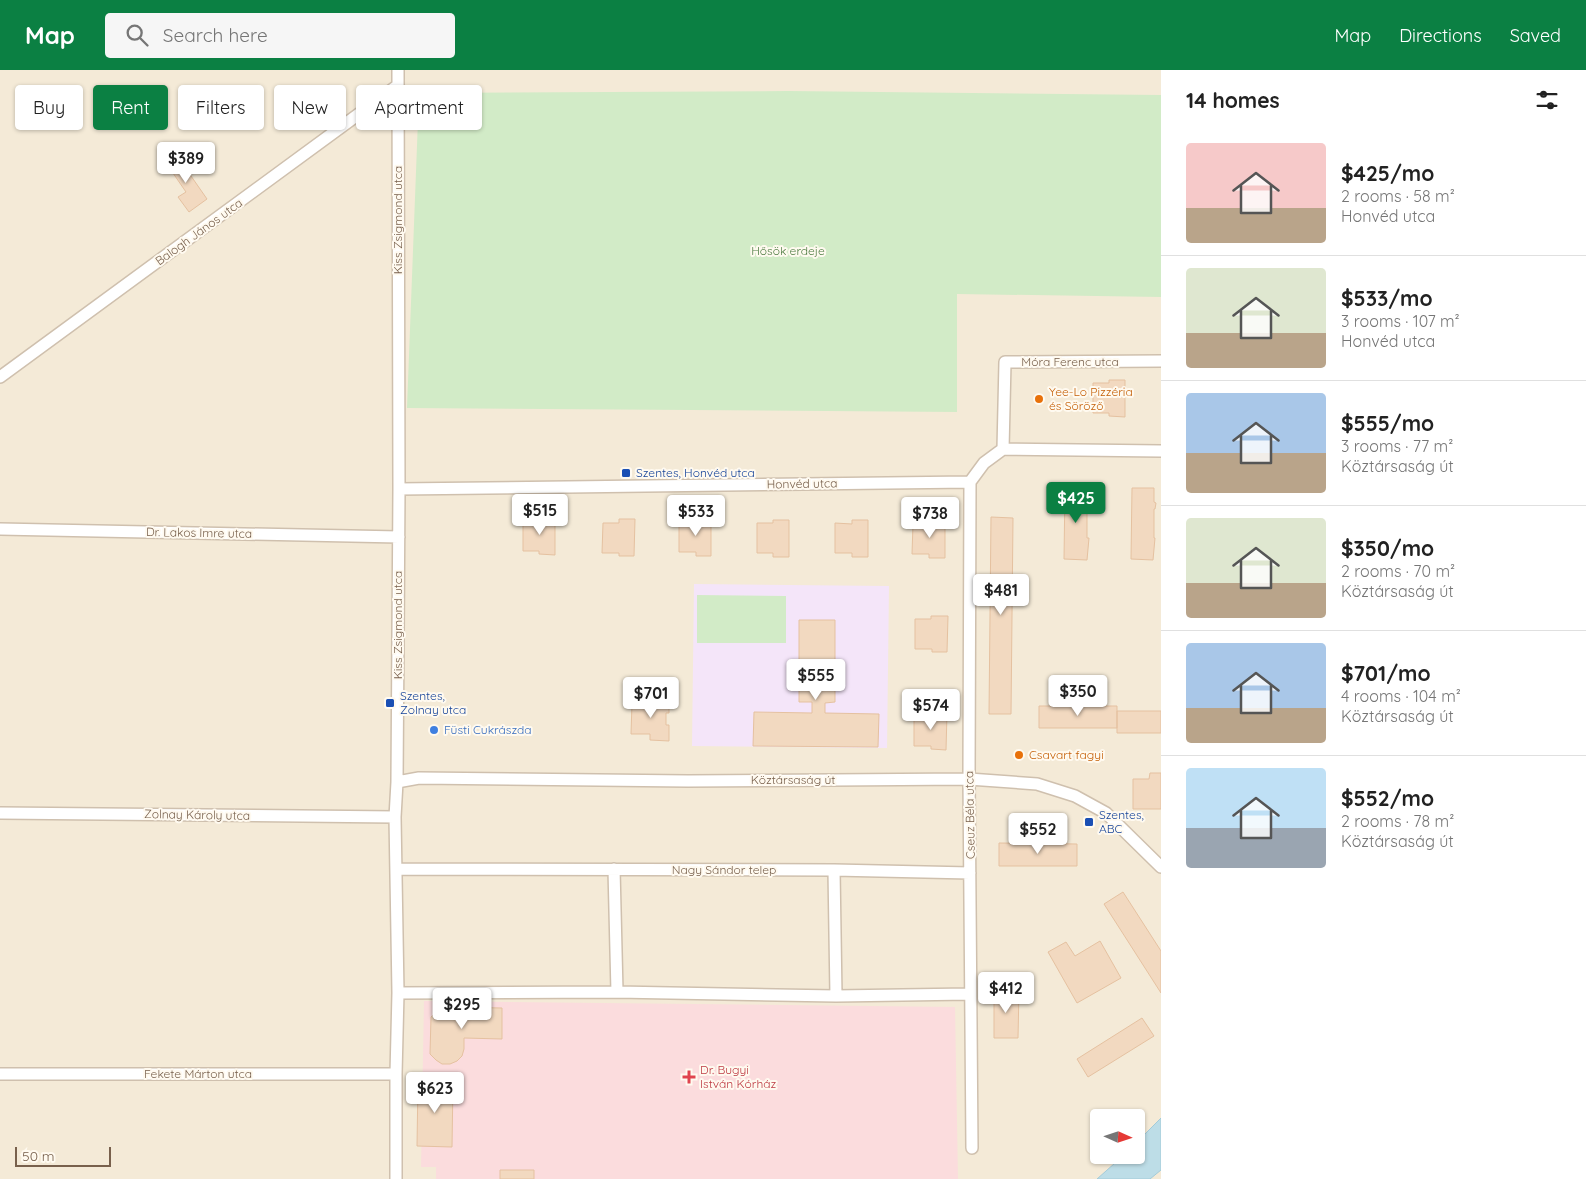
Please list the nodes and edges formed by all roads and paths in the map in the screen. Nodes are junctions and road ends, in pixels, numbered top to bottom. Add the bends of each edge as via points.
1 (398, 70) edge
2 (397, 85) edge
3 (356, 116) edge
4 (397, 130) edge
5 (1161, 361) edge
6 (0, 377) edge
7 (1003, 449) junction
8 (1161, 451) edge
9 (970, 482) junction
10 (399, 489) junction
11 (0, 529) edge
12 (398, 537) junction
13 (969, 779) junction
14 (397, 782) junction
15 (0, 813) edge
16 (394, 817) junction
17 (1161, 867) edge
18 (396, 869) junction
19 (614, 869) junction
20 (834, 870) junction
21 (970, 873) junction
22 (616, 992) junction
23 (398, 993) junction
24 (969, 994) junction
25 (836, 996) junction
26 (0, 1074) edge
27 (396, 1074) junction
28 (972, 1148) dead end
29 (396, 1179) edge

1 - 2 street, Kiss Zsigmond utca
3 - 6 street, Balogh János utca
4 - 10 street, Kiss Zsigmond utca
5 - 7 street, Móra Ferenc utca via 1005,362
7 - 8 street
7 - 9 street via 984,463
9 - 10 street, Honvéd utca
9 - 13 street, Cseuz Béla utca
10 - 12 street, Kiss Zsigmond utca
11 - 12 street, Dr. Lakos Imre utca
12 - 14 street, Kiss Zsigmond utca
13 - 14 street, Köztársaság út via 688,781 419,778
13 - 17 street, Köztársaság út via 1038,784 1075,796 1106,812
13 - 21 street, Cseuz Béla utca
14 - 16 street, Kiss Zsigmond utca
15 - 16 street, Zolnay Károly utca
16 - 18 street, Kiss Zsigmond utca
18 - 19 street, Nagy Sándor telep
18 - 23 street, Kiss Zsigmond utca
19 - 20 street, Nagy Sándor telep
19 - 22 street
20 - 21 street, Nagy Sándor telep
20 - 25 street
21 - 24 street, Cseuz Béla utca
22 - 23 street
22 - 25 street
23 - 27 street, Kiss Zsigmond utca
24 - 25 street
24 - 28 street, Cseuz Béla utca
26 - 27 street, Fekete Márton utca
27 - 29 street, Kiss Zsigmond utca

